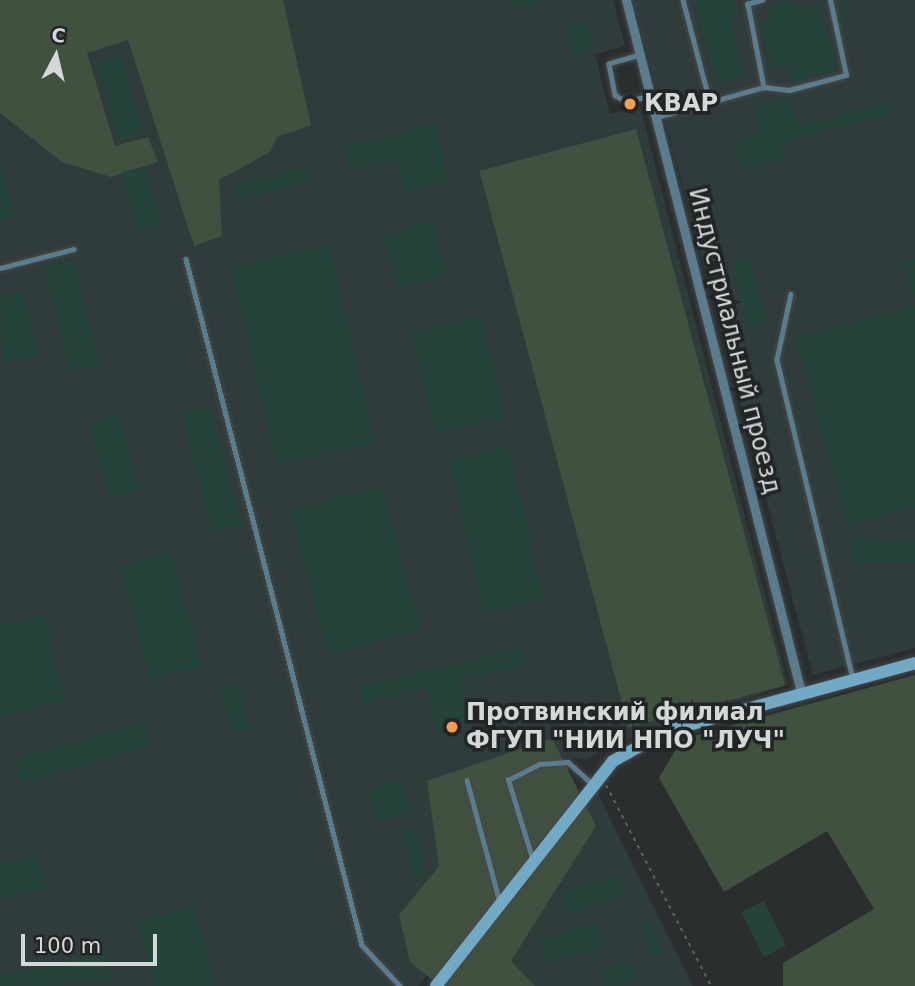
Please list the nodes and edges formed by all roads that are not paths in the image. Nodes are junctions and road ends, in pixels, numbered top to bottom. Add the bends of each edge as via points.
1 (626, 0) edge
2 (683, 0) edge
3 (763, 0) edge
4 (830, 0) edge
5 (747, 2) edge
6 (640, 55) junction
7 (764, 88) junction
8 (651, 96) junction
9 (710, 102) junction
10 (657, 117) junction
11 (74, 249) dead end
12 (186, 259) dead end
13 (0, 268) edge
14 (791, 294) dead end
15 (915, 663) edge
16 (853, 679) junction
17 (801, 692) junction
18 (596, 778) junction
19 (467, 780) dead end
20 (532, 858) junction
21 (499, 899) junction
22 (400, 986) edge
23 (436, 986) edge

1 - 6 street, Индустриальный проезд
2 - 9 lane
3 - 5 lane
4 - 7 lane via 846,75 789,90
5 - 7 lane
6 - 8 street, Индустриальный проезд
6 - 8 lane via 609,64 615,95 625,101
7 - 9 lane
8 - 10 street, Индустриальный проезд
9 - 10 lane
10 - 17 street, Индустриальный проезд
11 - 13 lane
12 - 22 lane via 362,945
14 - 16 lane via 778,360
15 - 16 street
16 - 17 street
17 - 18 street via 667,731
18 - 20 street
18 - 20 lane via 568,762 538,764 508,780
19 - 21 lane
20 - 21 street
21 - 23 street

